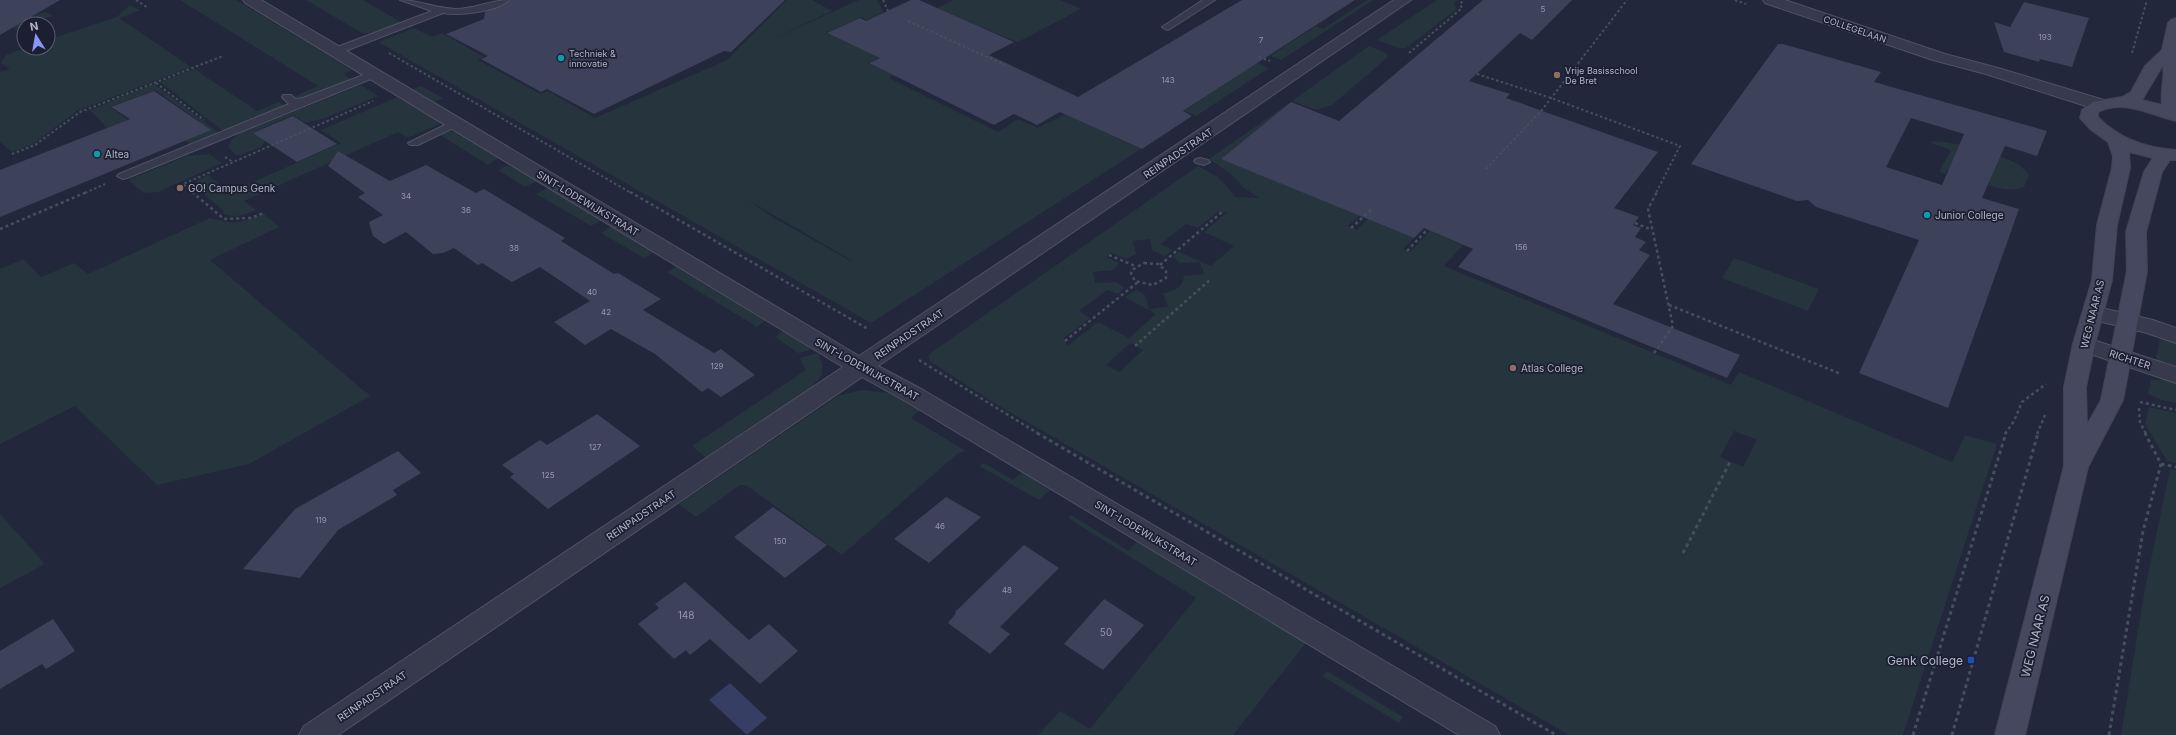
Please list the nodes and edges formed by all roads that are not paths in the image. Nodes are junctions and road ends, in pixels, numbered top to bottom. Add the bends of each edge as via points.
1 (250, 0) edge
2 (405, 0) edge
3 (504, 0) edge
4 (1210, 0) edge
5 (1404, 0) edge
6 (1770, 0) edge
7 (441, 11) junction
8 (2176, 23) edge
9 (1167, 27) dead end
10 (336, 52) junction
11 (2169, 52) junction
12 (374, 74) junction
13 (287, 97) dead end
14 (305, 101) junction
15 (2125, 102) junction
16 (2093, 111) junction
17 (2174, 115) edge
18 (455, 123) junction
19 (2116, 140) junction
20 (414, 143) dead end
21 (2170, 154) edge
22 (124, 176) road end
23 (2093, 314) junction
24 (2128, 320) junction
25 (2176, 336) edge
26 (2084, 344) junction
27 (2121, 356) junction
28 (860, 366) junction
29 (2176, 375) edge
30 (2076, 466) junction
31 (314, 735) edge
32 (1485, 735) edge
33 (2010, 735) edge

1 - 10 street, SINT-LODEWIJKSTRAAT
2 - 7 lane
3 - 7 lane via 469,12
4 - 9 lane
5 - 28 street, REINPADSTRAAT
6 - 16 street, COLLEGELAAN via 1939,57 1983,78
7 - 10 lane
8 - 11 main road
10 - 12 street, SINT-LODEWIJKSTRAAT
11 - 15 main road via 2150,70 2146,84 2134,99
11 - 17 main road via 2173,79 2169,94
12 - 14 lane
12 - 18 street, SINT-LODEWIJKSTRAAT
13 - 14 lane via 294,102
14 - 22 lane
15 - 16 main road
15 - 17 main road via 2148,106
16 - 19 main road, WEG NAAR AS via 2098,129
18 - 20 lane
18 - 28 street, SINT-LODEWIJKSTRAAT
19 - 21 main road, WEG NAAR AS via 2140,149
19 - 23 main road, WEG NAAR AS via 2122,163 2107,224 2102,280
21 - 24 main road, WEG NAAR AS via 2153,172 2136,232 2137,271
23 - 24 street
23 - 26 main road, WEG NAAR AS
24 - 25 street
24 - 27 main road, WEG NAAR AS
26 - 27 street, RICHTER
26 - 30 main road, WEG NAAR AS via 2075,387
27 - 29 street, RICHTER
27 - 30 main road, WEG NAAR AS via 2112,400
28 - 31 street, REINPADSTRAAT
28 - 32 street, SINT-LODEWIJKSTRAAT via 915,396
30 - 33 main road, WEG NAAR AS

